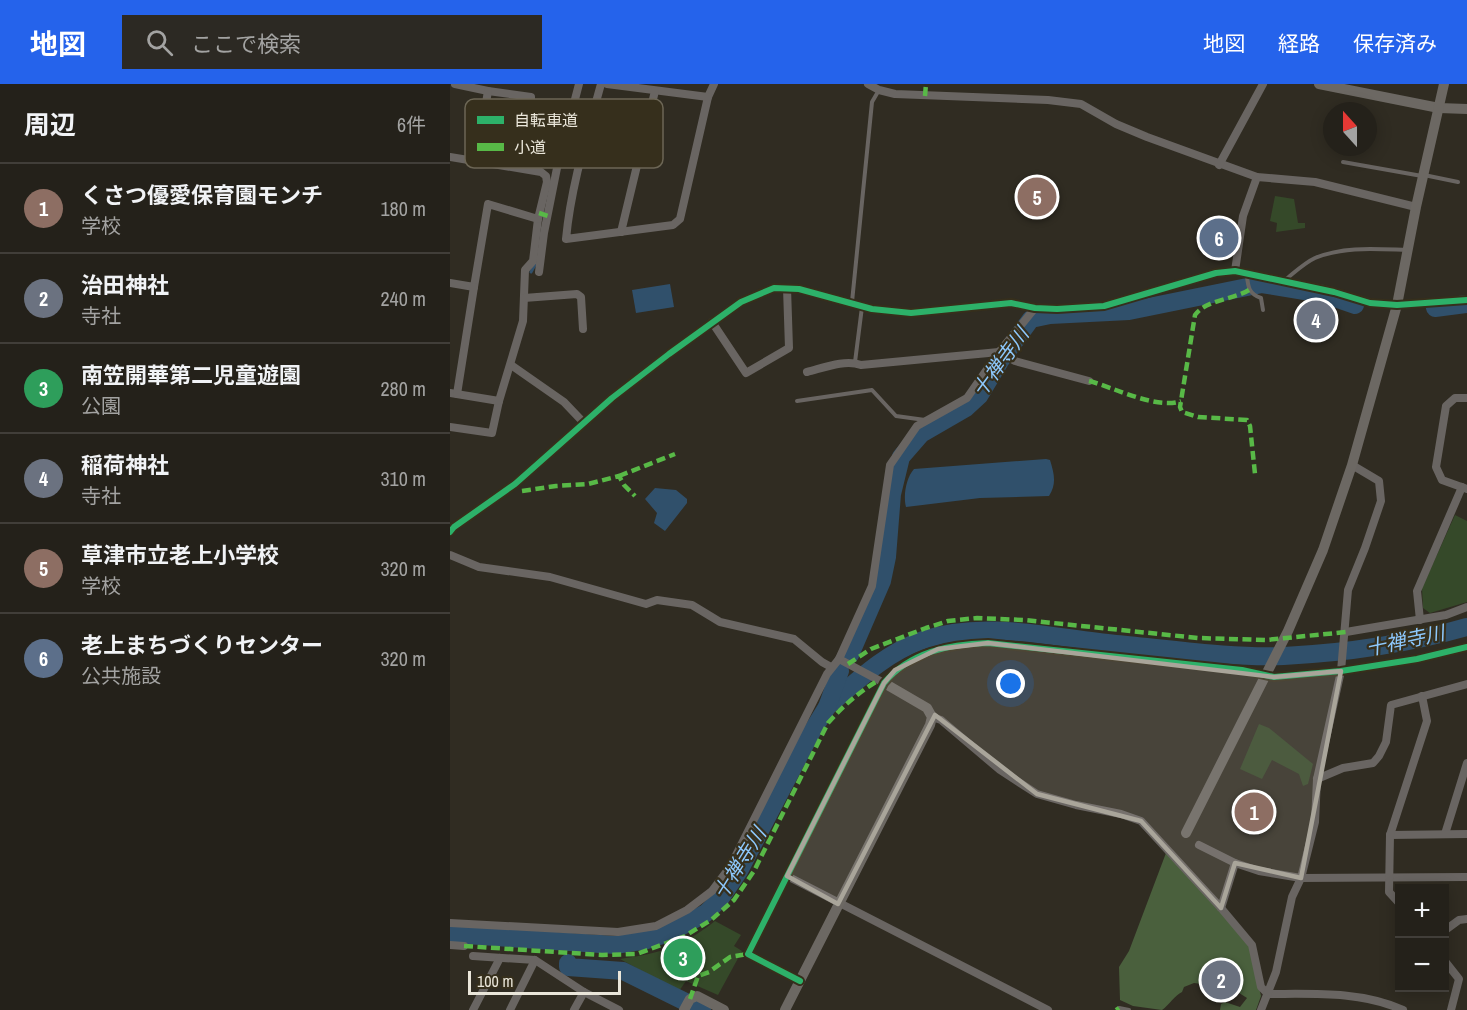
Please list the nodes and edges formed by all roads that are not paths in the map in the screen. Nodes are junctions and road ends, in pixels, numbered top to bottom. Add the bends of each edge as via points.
1 (455, 84) edge
2 (579, 84) edge
3 (601, 84) edge
4 (607, 84) edge
5 (714, 84) edge
6 (868, 84) edge
7 (1263, 84) edge
8 (1319, 84) edge
9 (1444, 84) edge
10 (1349, 87) edge
11 (879, 90) junction
12 (488, 91) junction
13 (655, 91) junction
14 (708, 97) junction
15 (487, 99) edge
16 (531, 99) edge
17 (575, 99) edge
18 (597, 99) edge
19 (653, 99) edge
20 (1439, 108) junction
21 (1467, 109) edge
22 (450, 157) edge
23 (465, 160) edge
24 (1343, 162) dead end
25 (1219, 165) junction
26 (513, 168) edge
27 (557, 168) edge
28 (579, 168) edge
29 (636, 168) edge
30 (525, 170) joint
31 (1423, 176) junction
32 (1257, 177) junction
33 (1458, 182) dead end
34 (1416, 207) junction
35 (537, 219) junction
36 (621, 232) junction
37 (1408, 250) junction
38 (1235, 271) junction
39 (539, 272) dead end
40 (1247, 273) junction
41 (1284, 281) junction
42 (450, 283) edge
43 (474, 287) junction
44 (787, 288) junction
45 (524, 298) junction
46 (1467, 300) edge
47 (852, 303) junction
48 (862, 305) junction
49 (1397, 305) junction
50 (1035, 308) junction
51 (1263, 310) dead end
52 (712, 322) junction
53 (583, 329) dead end
54 (1003, 354) junction
55 (855, 363) junction
56 (511, 365) junction
57 (807, 372) dead end
58 (1089, 381) dead end
59 (454, 393) edge
60 (1467, 398) edge
61 (499, 401) junction
62 (797, 401) dead end
63 (926, 420) junction
64 (584, 423) junction
65 (450, 426) edge
66 (1352, 465) junction
67 (1464, 489) edge
68 (450, 532) edge
69 (450, 555) edge
70 (1467, 607) edge
71 (1420, 620) junction
72 (1345, 636) junction
73 (1467, 648) edge
74 (839, 659) junction
75 (831, 667) junction
76 (1341, 671) junction
77 (1266, 675) junction
78 (884, 682) junction
79 (1467, 684) edge
80 (1422, 696) junction
81 (932, 717) junction
82 (1467, 763) edge
83 (1317, 779) junction
84 (1186, 833) dead end
85 (1445, 834) junction
86 (1467, 834) edge
87 (1390, 835) junction
88 (1199, 845) dead end
89 (1235, 863) junction
90 (787, 876) junction
91 (1467, 876) edge
92 (1300, 878) junction
93 (1390, 878) junction
94 (1395, 899) edge
95 (838, 904) junction
96 (1221, 908) junction
97 (1467, 920) edge
98 (450, 922) edge
99 (1449, 927) edge
100 (450, 945) edge
101 (464, 946) dead end
102 (473, 956) dead end
103 (500, 957) junction
104 (535, 960) junction
105 (1449, 965) edge
106 (1463, 980) edge
107 (800, 981) junction
108 (584, 992) junction
109 (1268, 994) junction
110 (1119, 1008) dead end
111 (473, 1010) edge
112 (510, 1010) edge
113 (574, 1010) edge
114 (619, 1010) edge
115 (684, 1010) edge
116 (724, 1010) edge
117 (785, 1010) edge
118 (1048, 1010) edge
119 (1129, 1010) edge
120 (1262, 1010) edge
121 (1403, 1010) edge
122 (1451, 1010) edge

1 - 12 street
2 - 17 street
3 - 18 street
4 - 13 street
5 - 14 street
6 - 11 street
7 - 25 street
8 - 10 street
9 - 20 street
10 - 20 street
11 - 25 street via 1081,104 1116,124
11 - 47 lane via 872,102
12 - 15 street
12 - 16 street
13 - 14 street
13 - 19 street
14 - 36 street via 680,219 673,225
20 - 21 street
20 - 31 street
22 - 23 street
24 - 31 lane
25 - 32 street
26 - 30 street
27 - 39 street
28 - 36 street via 566,239
29 - 36 street
30 - 35 street via 546,176
31 - 33 lane
31 - 34 street
32 - 34 street via 1315,182
32 - 38 street via 1243,216
34 - 37 street
35 - 43 street via 488,204
35 - 45 street via 533,261 525,270
37 - 41 lane via 1333,252 1313,259
37 - 49 street
38 - 40 street
38 - 50 street via 1215,273 1104,306
40 - 41 street
40 - 51 lane via 1249,290 1261,298
41 - 49 street via 1371,303
42 - 43 street
43 - 59 street
44 - 47 street
44 - 52 street via 760,293
44 - 52 street via 789,348 746,373
45 - 53 street via 577,294
45 - 56 street via 523,321
46 - 49 street
47 - 48 street
48 - 50 street via 911,313 1011,303
48 - 55 lane
49 - 66 street
50 - 54 street
52 - 64 street
54 - 55 street
54 - 58 street
54 - 63 street via 967,398
55 - 57 street
56 - 61 street
56 - 64 street via 564,402
59 - 61 street
60 - 67 street via 1455,398 1446,406 1436,467 1442,480
61 - 65 street via 492,433
62 - 63 lane via 872,390 896,416
63 - 74 street via 917,426 890,465 872,586
64 - 68 street via 515,484
66 - 72 street via 1378,482 1381,501 1348,590
66 - 77 street via 1323,550
67 - 71 street via 1417,591
69 - 75 street via 480,567 550,577 646,604 657,600 692,605 720,622 794,639
70 - 71 street
71 - 72 street
72 - 76 street
73 - 76 street
74 - 75 street
74 - 78 street
75 - 98 street via 730,867 712,891 687,910 656,926 618,932
76 - 77 street
76 - 83 street
77 - 78 street via 987,643 938,649 895,670
77 - 84 street
78 - 81 street via 927,708
78 - 90 street
79 - 80 street
80 - 83 street via 1391,705 1386,742 1373,763 1343,768
80 - 87 street via 1427,721
81 - 95 street
81 - 96 street via 1037,794 1141,821
82 - 85 street
83 - 92 street via 1315,822
85 - 86 street
85 - 87 street
87 - 93 street
88 - 89 street
89 - 92 street
89 - 96 street
90 - 95 street
90 - 107 street via 748,954
91 - 93 street
92 - 93 street
92 - 109 street
93 - 94 street via 1389,892
95 - 107 street
95 - 118 street
96 - 109 street via 1252,945 1261,987
97 - 99 street via 1459,920
100 - 101 street
102 - 103 street
103 - 104 street
103 - 111 street
104 - 108 street
104 - 112 street
105 - 106 street
106 - 122 street
107 - 117 street
108 - 113 street
108 - 114 street
109 - 120 street
109 - 121 street via 1353,996
110 - 119 lane
115 - 116 street via 690,999 697,996

